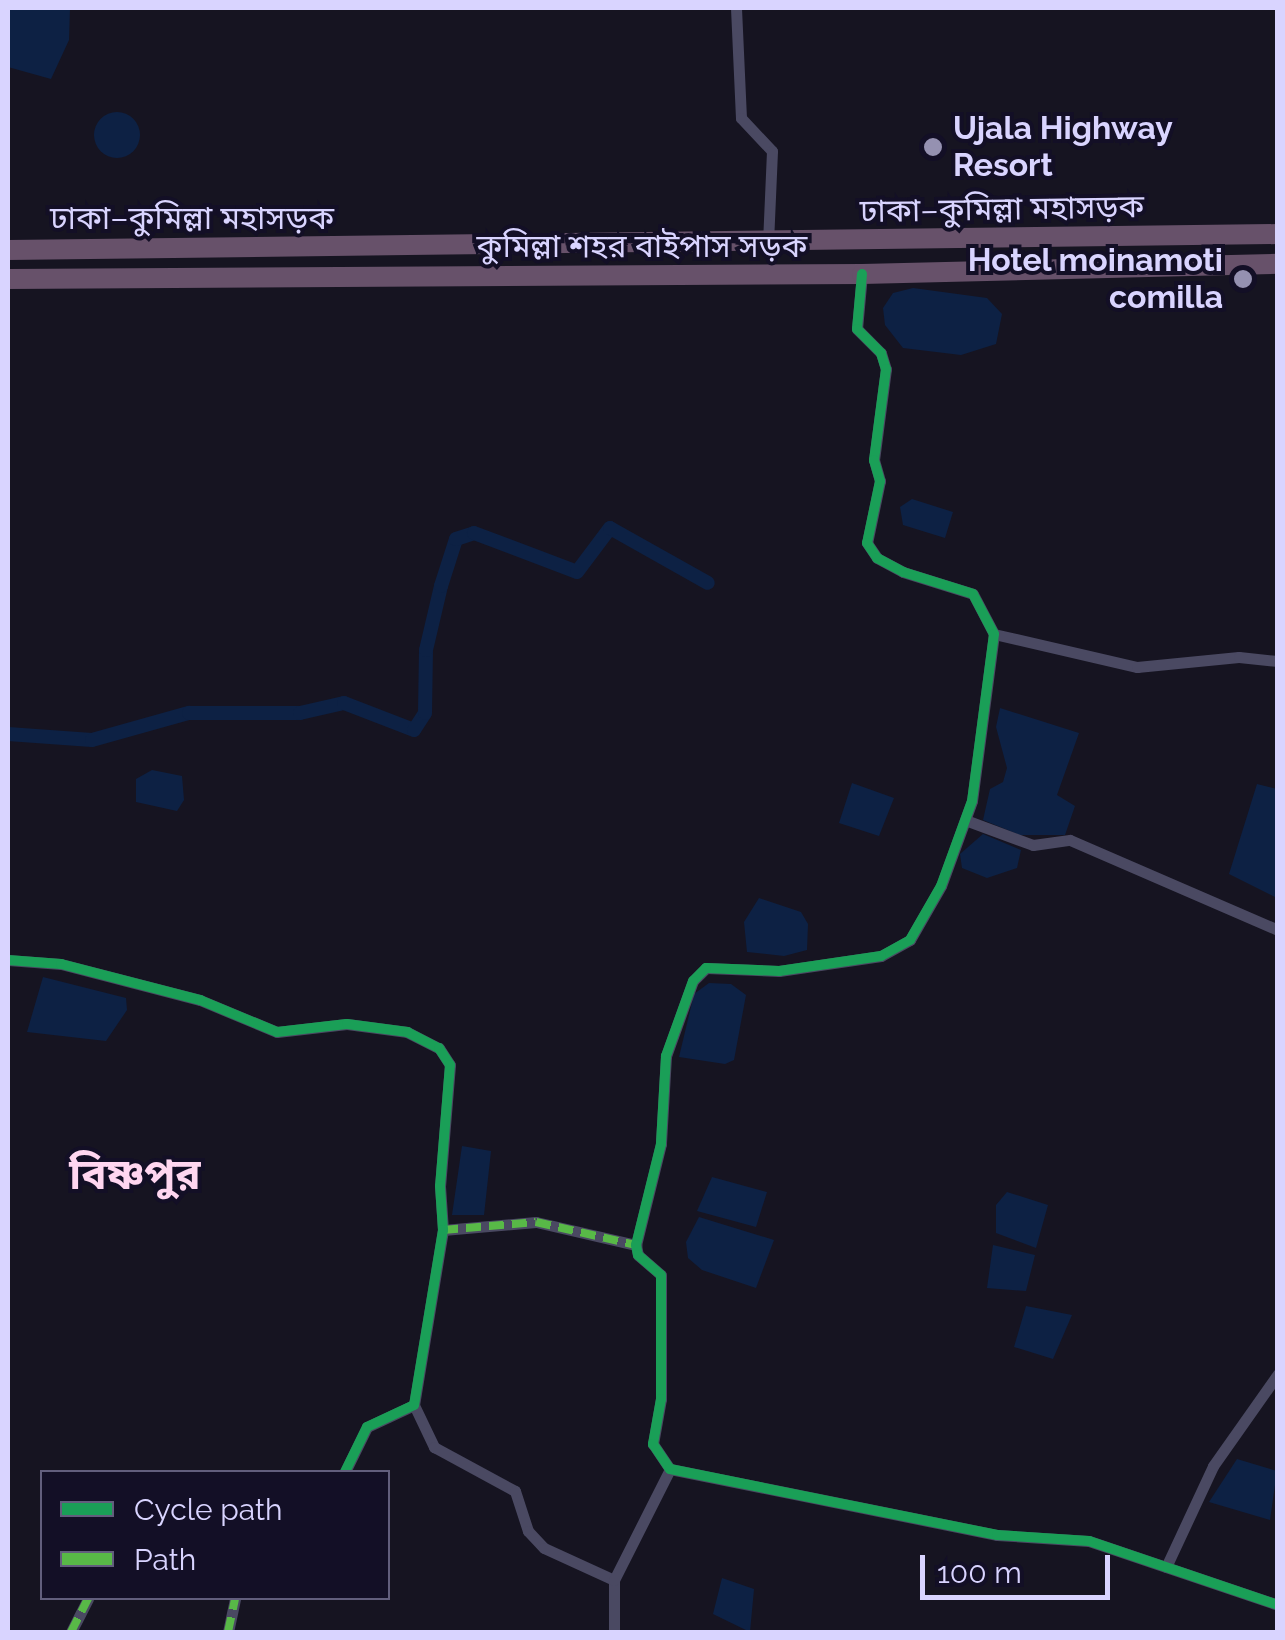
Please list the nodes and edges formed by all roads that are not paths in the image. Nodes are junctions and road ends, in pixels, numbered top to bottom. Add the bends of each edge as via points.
1 (736, 8) edge
2 (1278, 234) edge
3 (768, 244) junction
4 (8, 250) edge
5 (1278, 264) edge
6 (862, 274) junction
7 (8, 279) edge
8 (994, 634) junction
9 (1278, 661) edge
10 (968, 821) junction
11 (1278, 930) edge
12 (8, 960) edge
13 (444, 1230) junction
14 (636, 1245) junction
15 (1278, 1374) edge
16 (414, 1405) junction
17 (670, 1469) junction
18 (346, 1470) edge
19 (1166, 1567) junction
20 (614, 1580) junction
21 (87, 1600) edge
22 (235, 1600) edge
23 (1278, 1605) edge
24 (70, 1632) edge
25 (228, 1632) edge
26 (614, 1632) edge

1 - 3 street via 741,118 772,151
2 - 3 highway, ঢাকা–কুমিল্লা মহাসড়ক
3 - 4 highway, ঢাকা–কুমিল্লা মহাসড়ক
5 - 6 highway, কুমিল্লা শহর বাইপাস সড়ক
6 - 7 highway, কুমিল্লা শহর বাইপাস সড়ক
6 - 8 street via 857,329 886,368 874,460 880,481 867,543 876,558 903,572 973,594
8 - 9 street via 1137,667 1239,657
8 - 10 street
10 - 11 street via 1034,844 1070,840
10 - 14 street via 910,940 881,956 779,971 706,968 693,981 666,1056 660,1144
12 - 13 street via 60,964 200,1000 277,1032 348,1024 407,1032 439,1048 450,1065 440,1186
13 - 14 street via 536,1222
13 - 16 street
14 - 17 street via 661,1275 661,1399 652,1444
15 - 19 street via 1212,1466
16 - 18 street via 368,1427
16 - 20 street via 434,1447 515,1491 528,1531 544,1548
17 - 19 street via 997,1534 1089,1540
17 - 20 street
19 - 23 street
20 - 26 street
21 - 24 street
22 - 25 street

